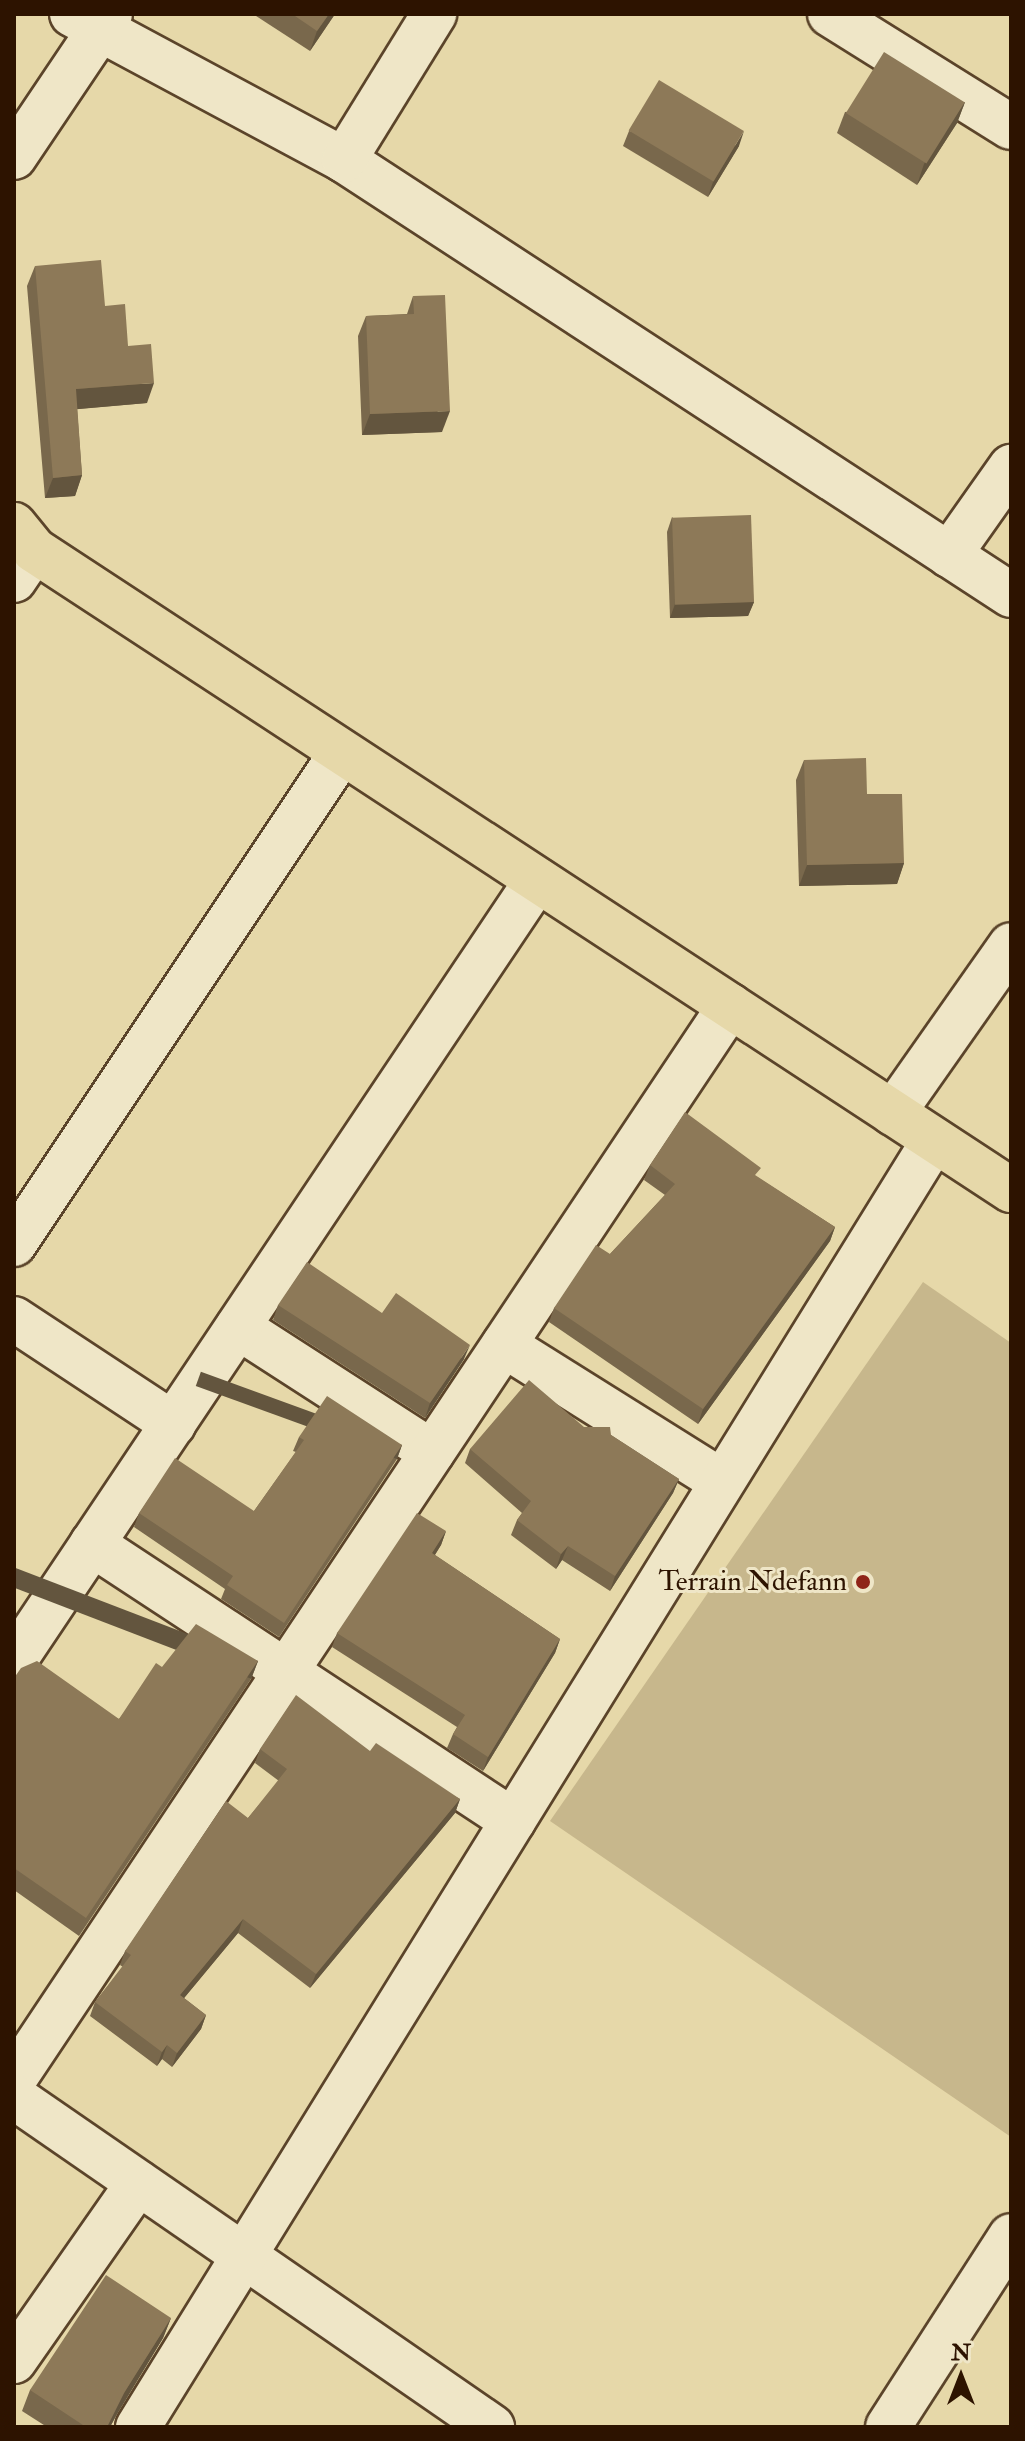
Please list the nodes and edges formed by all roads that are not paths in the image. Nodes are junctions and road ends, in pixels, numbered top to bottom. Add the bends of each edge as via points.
1 (434, 14) edge
2 (830, 14) edge
3 (94, 20) edge
4 (1011, 127) edge
5 (14, 157) edge
6 (344, 160) junction
7 (1011, 467) edge
8 (21, 552) edge
9 (949, 555) junction
10 (1011, 595) edge
11 (342, 752) junction
12 (537, 880) junction
13 (1011, 945) edge
14 (730, 1006) junction
15 (893, 1113) junction
16 (934, 1140) junction
17 (1011, 1190) edge
18 (26, 1198) edge
19 (14, 1244) edge
20 (14, 1319) edge
21 (238, 1327) junction
22 (504, 1345) junction
23 (173, 1424) junction
24 (432, 1452) junction
25 (722, 1482) junction
26 (92, 1544) junction
27 (14, 1661) edge
28 (288, 1668) junction
29 (513, 1821) junction
30 (14, 2079) edge
31 (14, 2097) edge
32 (138, 2183) junction
33 (1011, 2236) edge
34 (244, 2256) junction
35 (14, 2361) edge
36 (138, 2427) edge
37 (492, 2427) edge
38 (888, 2427) edge

1 - 6 street
2 - 4 street
3 - 5 street
3 - 6 street
6 - 9 street
7 - 9 street
8 - 11 main road
9 - 10 street
11 - 12 main road
11 - 18 street
12 - 14 main road
12 - 21 street
13 - 15 street
14 - 15 main road
14 - 22 street
15 - 16 main road
16 - 17 main road
16 - 25 street
18 - 19 street
20 - 23 street
21 - 23 street
21 - 24 street
22 - 24 street
22 - 25 street
23 - 26 street
24 - 28 street
25 - 29 street
26 - 27 street
26 - 28 street
28 - 29 street
28 - 30 street
29 - 34 street
31 - 32 street
32 - 34 street
32 - 35 street
33 - 38 street
34 - 36 street
34 - 37 street

